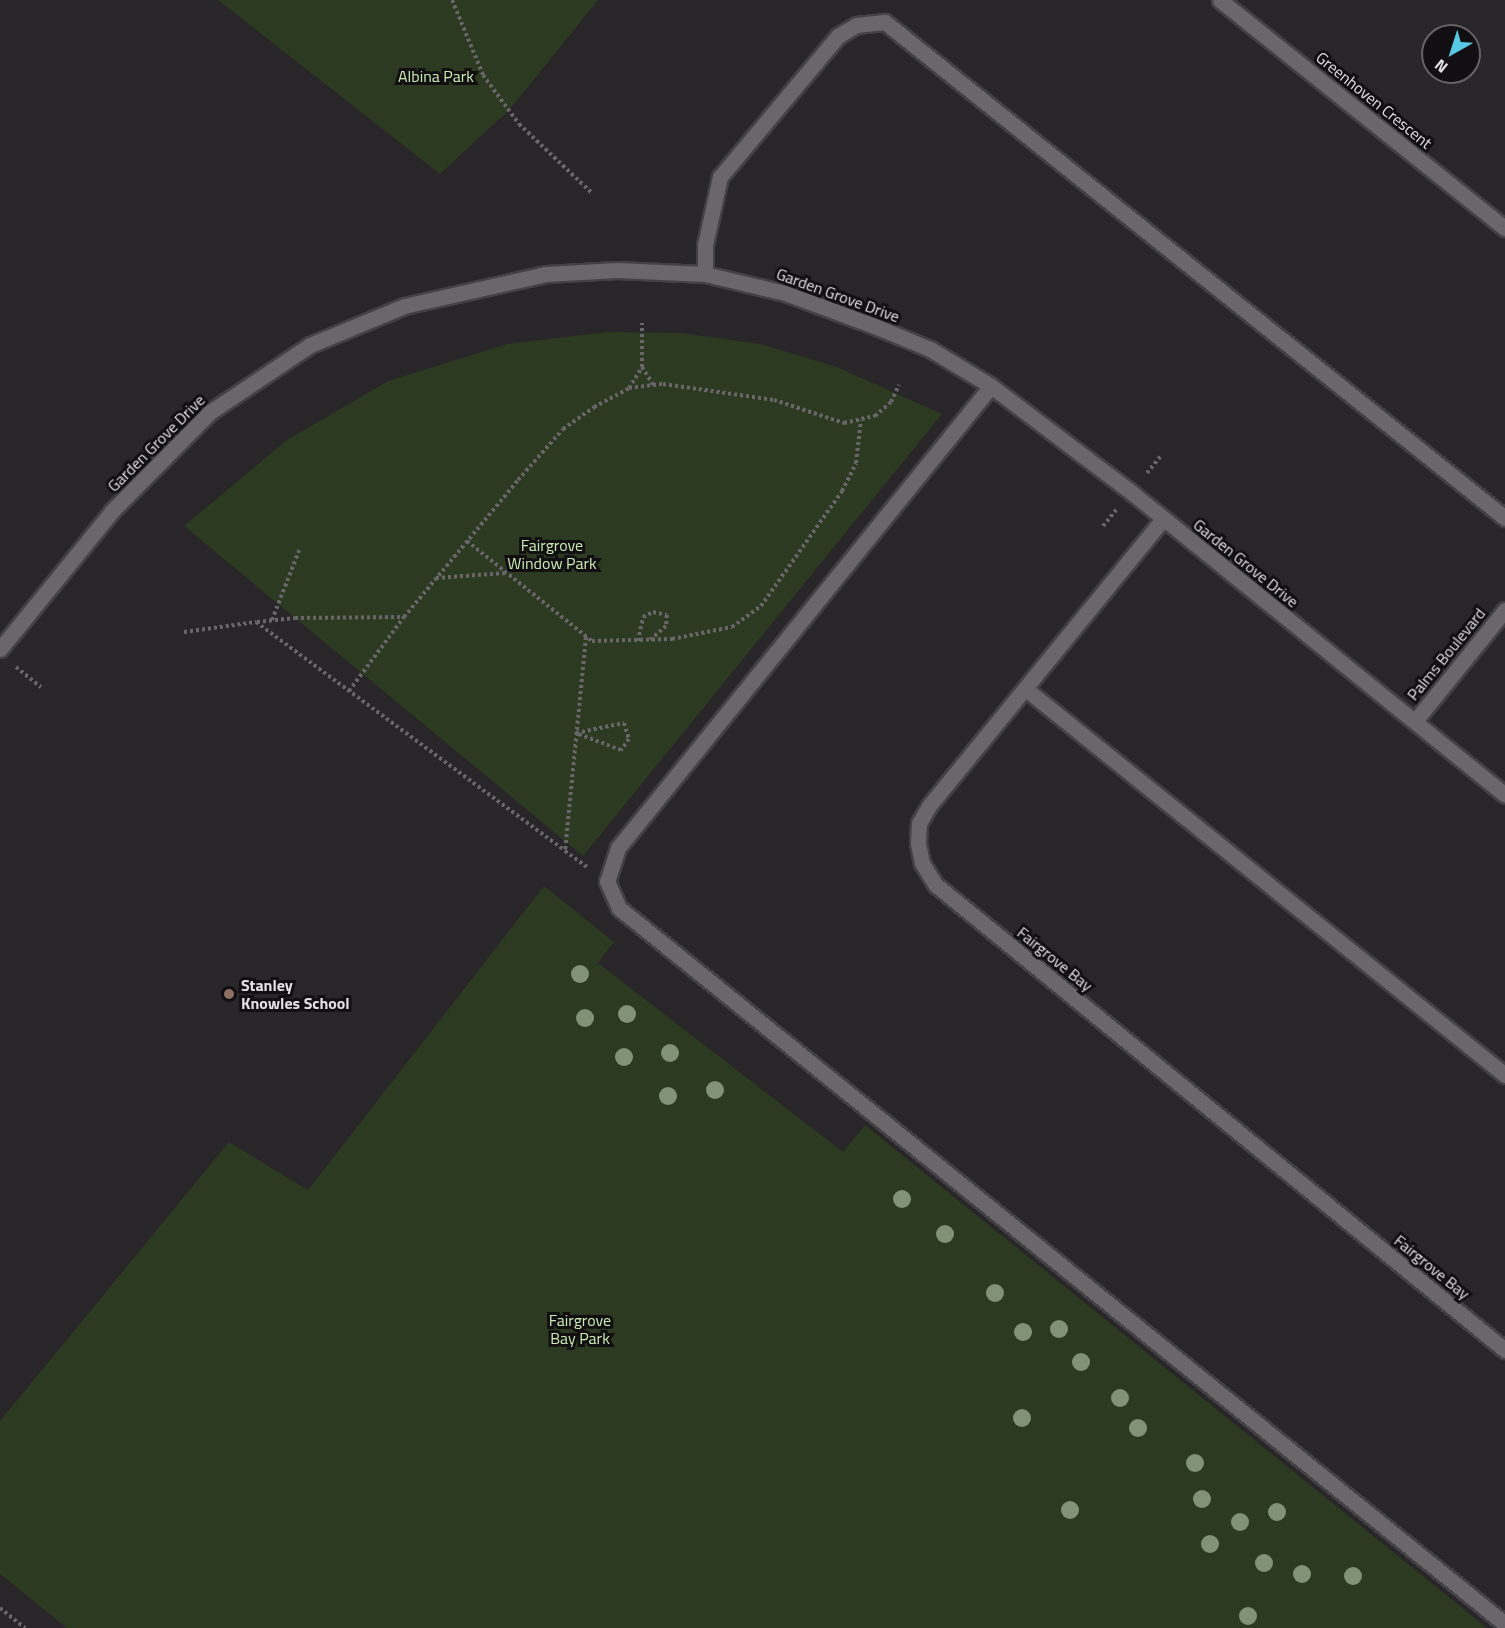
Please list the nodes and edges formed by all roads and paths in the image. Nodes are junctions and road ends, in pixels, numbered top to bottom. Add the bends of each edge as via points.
1 (452, 0) edge
2 (1220, 0) edge
3 (592, 193) dead end
4 (1505, 228) edge
5 (705, 274) junction
6 (642, 323) dead end
7 (642, 367) junction
8 (899, 385) dead end
9 (654, 386) junction
10 (991, 386) junction
11 (629, 388) junction
12 (861, 420) junction
13 (1161, 456) dead end
14 (1145, 476) dead end
15 (1117, 510) dead end
16 (1505, 518) edge
17 (1164, 519) junction
18 (1103, 526) dead end
19 (467, 541) junction
20 (300, 548) dead end
21 (507, 573) junction
22 (436, 578) junction
23 (1505, 610) edge
24 (404, 617) junction
25 (272, 620) junction
26 (256, 622) junction
27 (184, 632) dead end
28 (586, 637) junction
29 (650, 640) junction
30 (638, 641) junction
31 (0, 649) edge
32 (16, 667) dead end
33 (41, 687) dead end
34 (1027, 690) junction
35 (349, 691) junction
36 (1415, 721) junction
37 (576, 733) junction
38 (1505, 795) edge
39 (565, 851) junction
40 (607, 881) junction
41 (1505, 1075) edge
42 (1505, 1350) edge
43 (0, 1608) edge
44 (1505, 1624) edge
45 (25, 1628) edge

1 - 3 path via 483,75 519,124
2 - 4 street, Greenhoven Crescent
5 - 10 street, Garden Grove Drive via 785,293 872,325 930,349
5 - 16 street via 705,245 720,177 838,36 856,25 885,21
5 - 31 street, Garden Grove Drive via 617,270 546,274 404,306 310,345 210,411 112,511
6 - 7 path
7 - 9 path
7 - 11 path
8 - 12 path via 891,402 875,416
9 - 11 path
9 - 12 path via 724,390 774,400 844,423
10 - 17 street, Garden Grove Drive via 1038,418
10 - 40 street via 618,848
11 - 19 path via 563,429
12 - 29 path via 852,474 761,606 732,627
13 - 14 path
15 - 18 path
17 - 34 street, Fairgrove Bay
17 - 36 street, Garden Grove Drive
19 - 21 path
19 - 22 path
20 - 25 path
21 - 22 path
21 - 28 path
22 - 24 path
23 - 36 street, Palms Boulevard
24 - 25 path
24 - 35 path
25 - 26 path
26 - 27 path
26 - 35 path
28 - 30 path via 604,642
28 - 37 path
29 - 30 path
29 - 30 path via 666,626 667,615 653,612 643,617
32 - 33 path
34 - 41 street
34 - 42 street, Fairgrove Bay via 929,806 920,823 918,843 922,862 936,885
35 - 39 path
36 - 38 street, Garden Grove Drive
37 - 37 path via 621,750 629,739 624,723
37 - 39 path
39 - 40 path
40 - 44 street via 619,908
43 - 45 path

